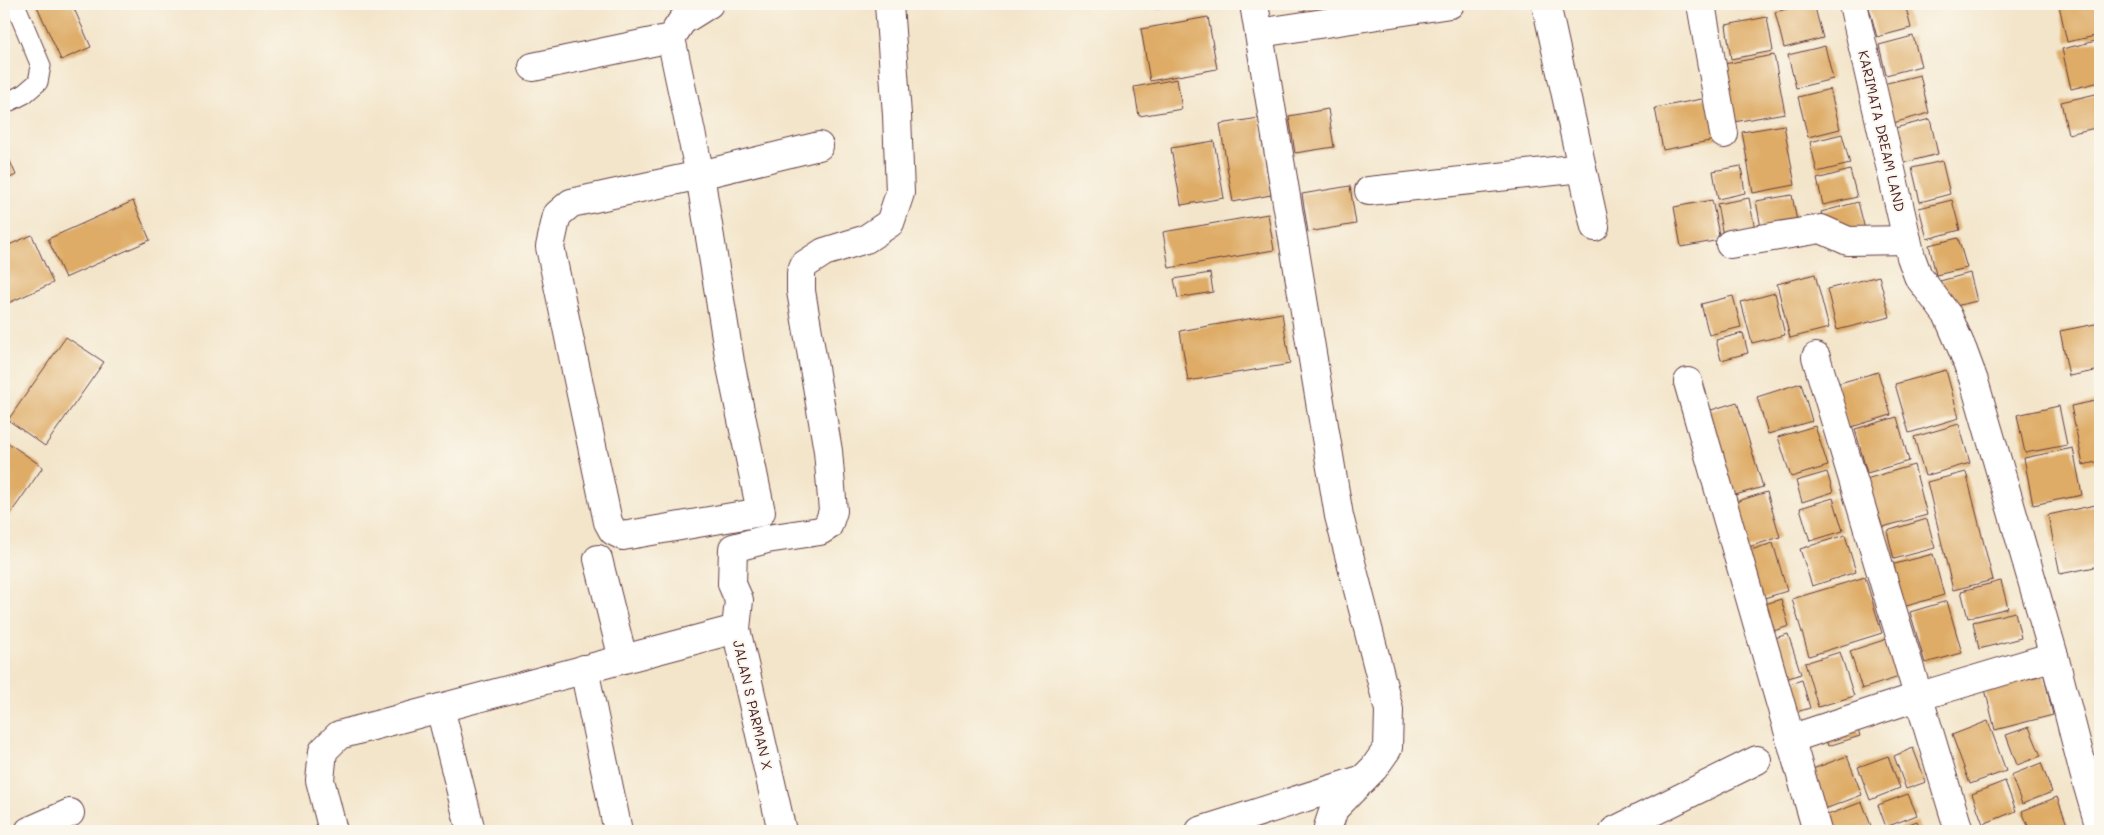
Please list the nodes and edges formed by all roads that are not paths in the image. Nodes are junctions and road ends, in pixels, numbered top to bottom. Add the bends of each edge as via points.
1 (15, 4) edge
2 (709, 4) edge
3 (889, 4) edge
4 (1254, 4) edge
5 (1450, 4) edge
6 (1546, 4) edge
7 (1701, 4) edge
8 (1853, 4) edge
9 (1259, 33) junction
10 (671, 38) junction
11 (533, 66) dead end
12 (4, 104) edge
13 (1724, 134) dead end
14 (819, 146) dead end
15 (1582, 168) junction
16 (700, 175) junction
17 (1368, 191) dead end
18 (1595, 227) dead end
19 (1730, 244) dead end
20 (1909, 249) junction
21 (1816, 357) dead end
22 (1688, 382) dead end
23 (598, 559) dead end
24 (736, 629) junction
25 (2054, 656) junction
26 (624, 659) junction
27 (584, 670) junction
28 (1917, 697) junction
29 (440, 708) junction
30 (1790, 739) junction
31 (1757, 760) dead end
32 (1361, 780) junction
33 (70, 813) dead end
34 (2100, 828) edge
35 (29, 831) edge
36 (333, 831) edge
37 (471, 831) edge
38 (618, 831) edge
39 (782, 831) edge
40 (1200, 831) edge
41 (1329, 831) edge
42 (1614, 831) edge
43 (1817, 831) edge
44 (1959, 831) edge

1 - 12 lane via 41,66 38,82
2 - 10 street via 682,21
3 - 24 street, JALAN S PARMAN X via 900,192 890,222 866,239 824,252 804,265 801,273 800,291 828,451 833,511 828,526 820,531 767,538 733,548 732,584 739,600
4 - 9 street
5 - 9 street
6 - 15 street
7 - 13 street
8 - 20 street, KARIMATA DREAM LAND
9 - 32 street via 1339,516 1389,710 1388,748
10 - 11 street
10 - 16 street
14 - 16 street
15 - 17 street
15 - 18 street
16 - 16 street via 571,203 557,214 550,247 608,522 613,531 623,536 761,512 730,362
19 - 20 street via 1821,229 1848,241
20 - 25 street, KARIMATA DREAM LAND via 1918,276 1948,316 1964,351
21 - 28 street
22 - 30 street
23 - 26 street
24 - 26 street
24 - 39 street, JALAN S PARMAN X
25 - 28 street
25 - 34 street, KARIMATA DREAM LAND
26 - 27 street
27 - 29 street
27 - 38 street
28 - 30 street
28 - 44 street
29 - 36 street via 339,735 323,751 320,780
29 - 37 street
30 - 43 street
31 - 42 street
32 - 40 street
32 - 41 street via 1334,809
33 - 35 street

